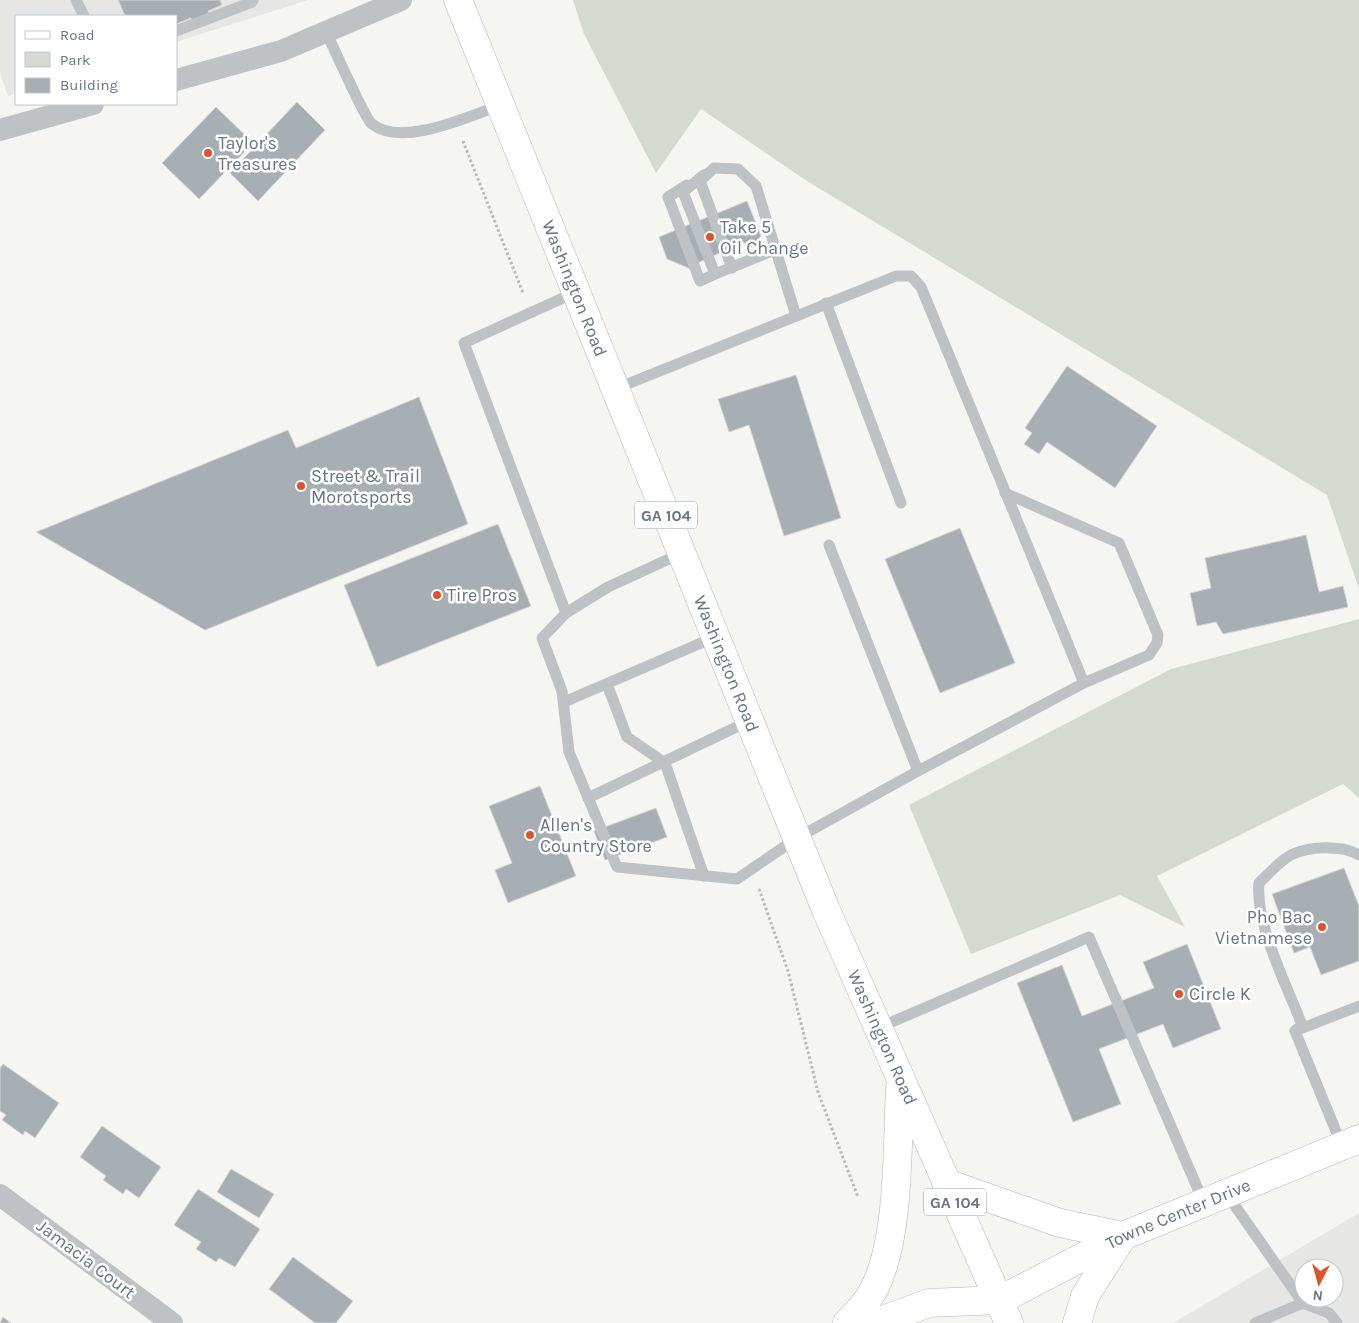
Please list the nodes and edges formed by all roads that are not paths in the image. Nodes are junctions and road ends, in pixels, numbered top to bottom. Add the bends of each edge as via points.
1 (76, 0) edge
2 (253, 0) edge
3 (401, 0) edge
4 (458, 0) edge
5 (84, 15) edge
6 (178, 30) edge
7 (326, 32) junction
8 (178, 79) edge
9 (89, 105) edge
10 (501, 105) junction
11 (0, 130) edge
12 (714, 168) junction
13 (777, 249) junction
14 (732, 268) junction
15 (716, 274) junction
16 (576, 292) junction
17 (826, 304) junction
18 (796, 316) junction
19 (615, 389) junction
20 (1005, 493) junction
21 (901, 503) dead end
22 (829, 545) dead end
23 (682, 553) junction
24 (566, 613) junction
25 (716, 637) junction
26 (1084, 683) junction
27 (607, 684) junction
28 (564, 702) junction
29 (749, 721) junction
30 (665, 763) junction
31 (918, 771) junction
32 (588, 798) junction
33 (797, 838) junction
34 (1359, 855) edge
35 (704, 876) junction
36 (1359, 1006) edge
37 (878, 1028) junction
38 (1295, 1031) junction
39 (901, 1081) junction
40 (1350, 1142) edge
41 (946, 1182) junction
42 (0, 1195) edge
43 (1215, 1198) junction
44 (1123, 1236) junction
45 (1294, 1292) edge
46 (1294, 1307) edge
47 (1316, 1308) edge
48 (1004, 1312) edge
49 (172, 1323) edge
50 (847, 1323) edge
51 (875, 1323) edge
52 (964, 1323) edge
53 (1077, 1323) edge
54 (1255, 1323) edge
55 (1338, 1323) edge

1 - 5 lane
2 - 6 lane
3 - 7 street
4 - 10 main road, Washington Road / GA 104
7 - 8 street via 280,50
7 - 10 lane via 371,124 390,133 432,129
9 - 11 street
10 - 16 main road, Washington Road / GA 104
12 - 13 lane via 738,169 756,186
12 - 14 lane via 700,182
12 - 15 lane via 683,192
12 - 15 lane via 668,197 700,281
13 - 14 lane
13 - 18 lane
14 - 15 lane
16 - 19 main road, Washington Road / GA 104
16 - 24 lane via 464,343
17 - 18 lane
17 - 20 lane via 896,276 911,276 921,287
17 - 21 lane
18 - 19 lane
19 - 23 main road, Washington Road / GA 104
20 - 26 lane
20 - 26 lane via 1119,543 1158,635 1149,655
22 - 31 lane
23 - 24 lane via 608,587
23 - 25 main road, Washington Road / GA 104
24 - 28 lane via 542,638
25 - 27 lane
25 - 29 main road, Washington Road / GA 104
26 - 31 lane
27 - 28 lane
27 - 30 lane via 627,737
28 - 32 lane via 569,752
29 - 30 lane
29 - 33 main road, Washington Road / GA 104
30 - 32 lane
30 - 35 lane
31 - 33 lane
32 - 35 lane via 617,867
33 - 35 lane via 737,879
33 - 37 main road, Washington Road / GA 104
34 - 38 lane via 1350,850 1319,848 1292,854 1260,883 1258,897 1264,926 1302,1025
36 - 38 lane
37 - 39 main road, Washington Road / GA 104
37 - 43 lane via 1089,937
38 - 40 lane
39 - 41 main road, Washington Road / GA 104
39 - 50 main road via 892,1219 886,1256 874,1288
40 - 43 main road, Towne Center Drive
41 - 44 main road via 1060,1222
41 - 48 main road, Washington Road / GA 104
42 - 49 street, Jamacia Court
43 - 44 main road, Towne Center Drive
43 - 45 lane
44 - 48 main road, Towne Center Drive
44 - 53 main road via 1085,1296
46 - 54 lane
47 - 55 lane via 1329,1313
48 - 51 main road via 929,1303
48 - 52 main road, Towne Center Drive

